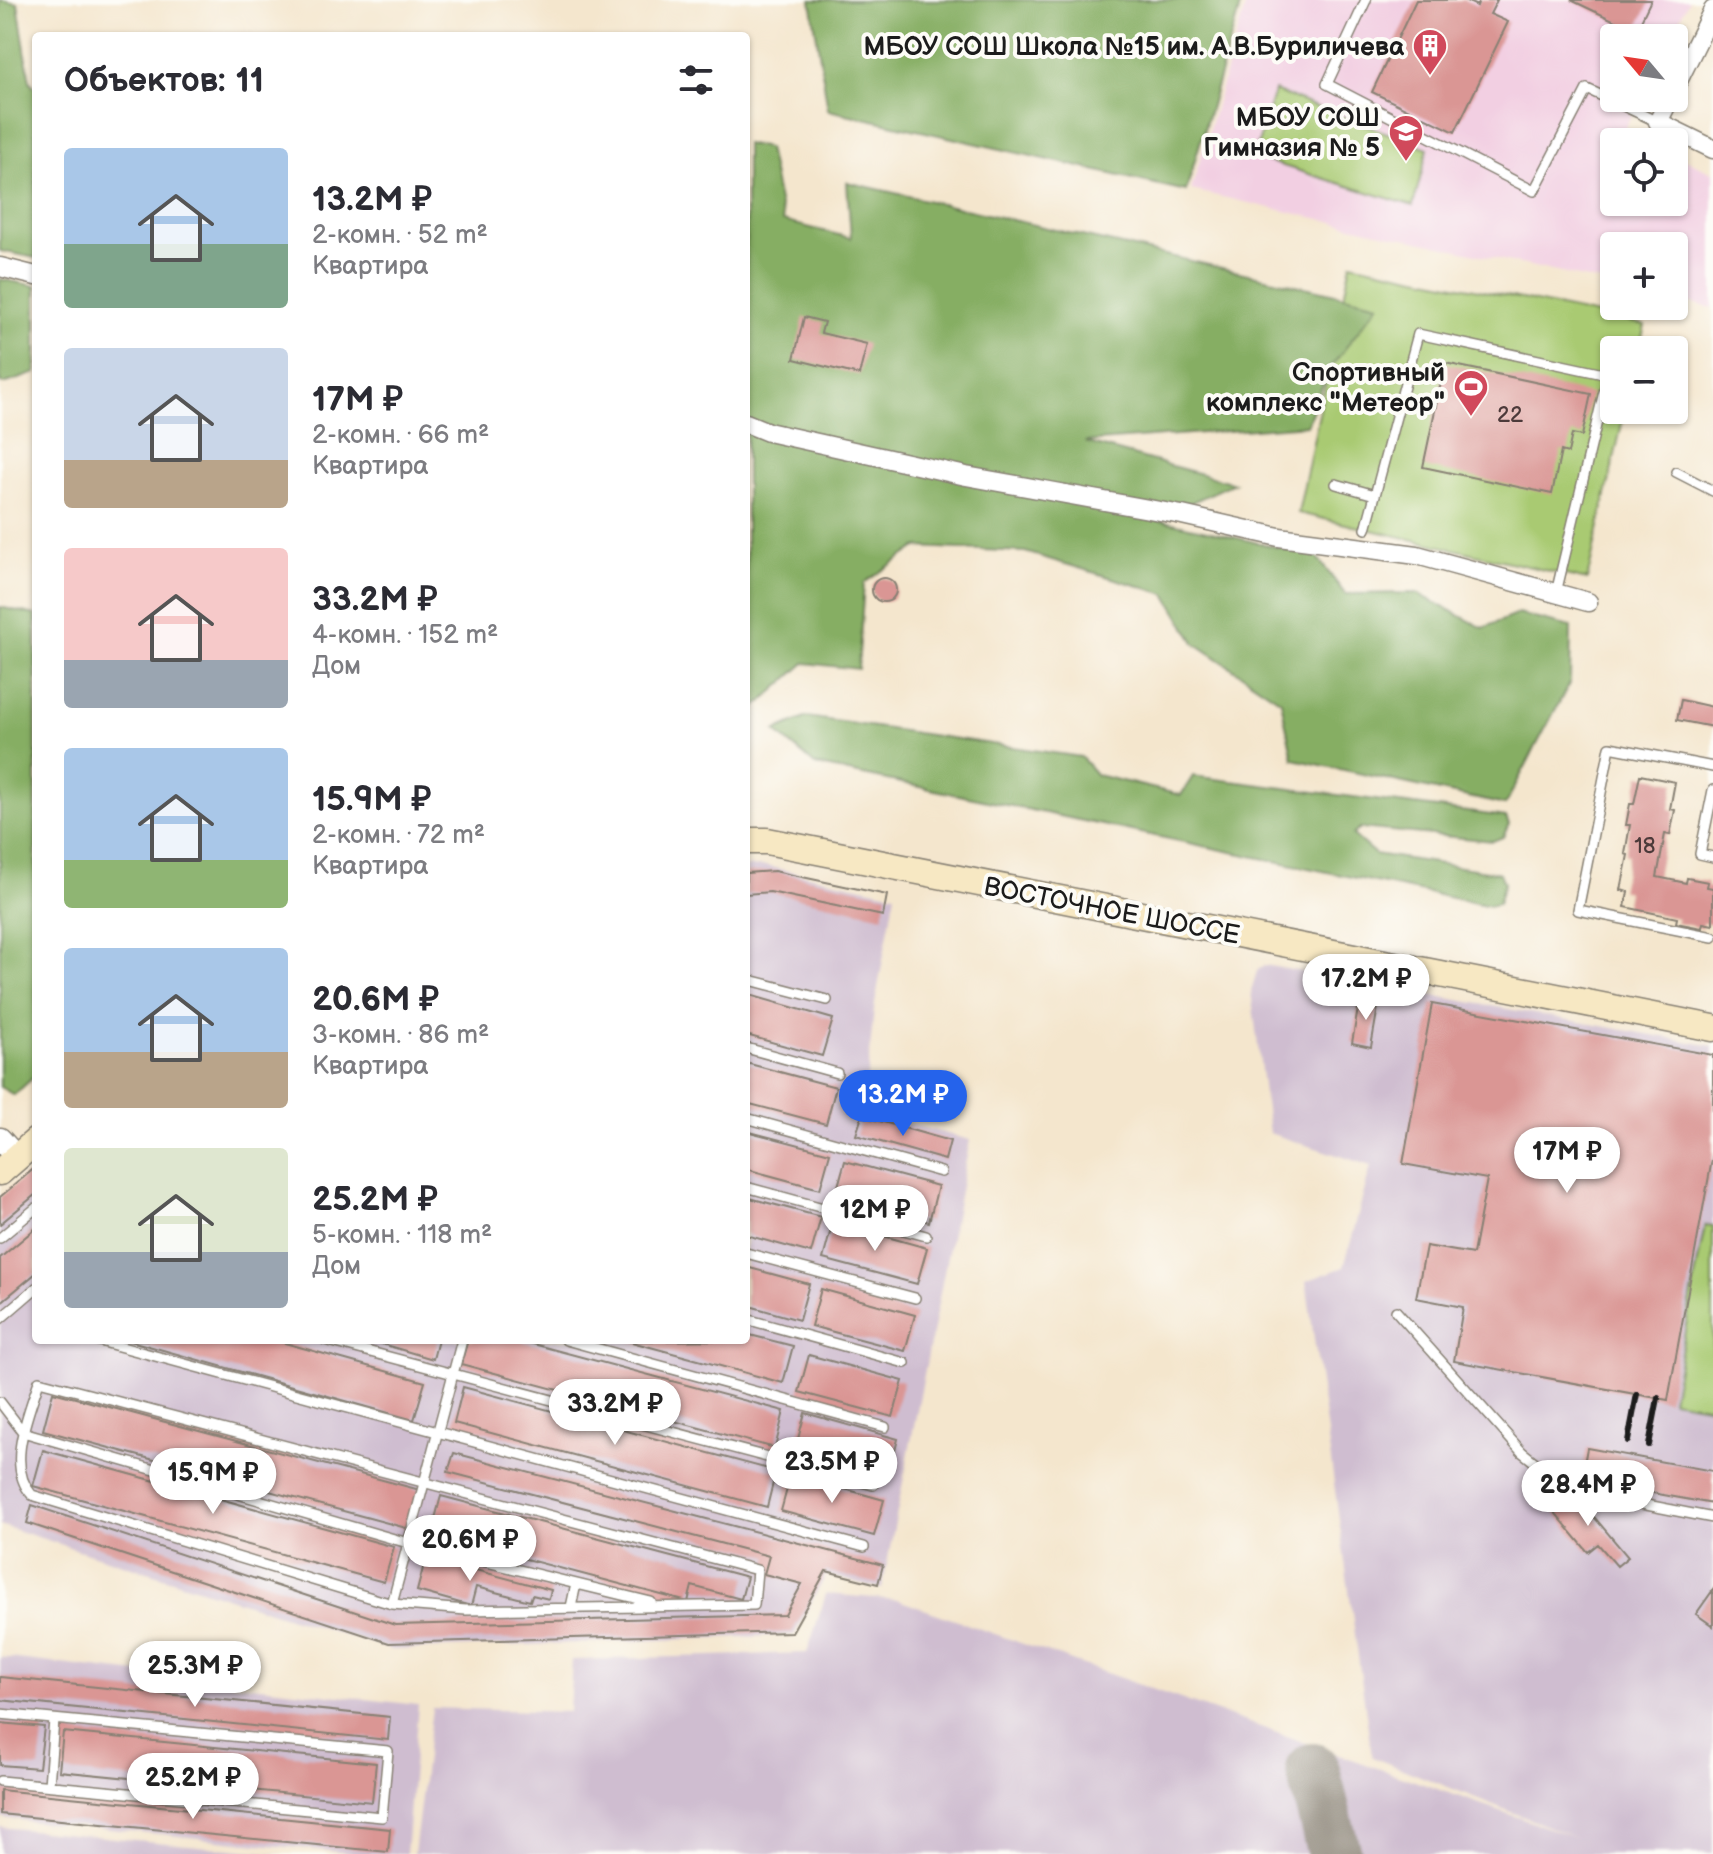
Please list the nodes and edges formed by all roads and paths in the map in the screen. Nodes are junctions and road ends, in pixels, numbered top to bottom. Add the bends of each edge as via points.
1 (1366, 0) edge
2 (1713, 10) edge
3 (1688, 61) edge
4 (1663, 112) edge
5 (1658, 122) junction
6 (1713, 149) edge
7 (0, 267) edge
8 (32, 275) edge
9 (750, 425) edge
10 (1676, 472) dead end
11 (1336, 484) dead end
12 (1713, 491) edge
13 (1375, 495) junction
14 (1366, 529) dead end
15 (1556, 593) junction
16 (1588, 602) dead end
17 (1713, 767) edge
18 (1713, 790) edge
19 (750, 841) edge
20 (1713, 857) edge
21 (1713, 937) edge
22 (750, 980) edge
23 (827, 1000) dead end
24 (1713, 1028) edge
25 (750, 1049) edge
26 (837, 1073) dead end
27 (750, 1119) edge
28 (941, 1172) dead end
29 (750, 1188) edge
30 (32, 1211) edge
31 (926, 1236) dead end
32 (0, 1238) edge
33 (750, 1254) edge
34 (32, 1291) edge
35 (915, 1298) dead end
36 (1396, 1311) dead end
37 (0, 1319) edge
38 (750, 1320) edge
39 (111, 1344) edge
40 (340, 1344) edge
41 (461, 1344) edge
42 (581, 1344) edge
43 (905, 1363) dead end
44 (453, 1374) junction
45 (0, 1402) edge
46 (885, 1427) dead end
47 (23, 1432) junction
48 (438, 1432) junction
49 (424, 1482) junction
50 (873, 1485) dead end
51 (1713, 1518) edge
52 (408, 1543) junction
53 (864, 1547) dead end
54 (576, 1584) junction
55 (392, 1604) junction
56 (664, 1605) junction
57 (571, 1607) junction
58 (0, 1714) edge
59 (54, 1720) junction
60 (0, 1781) edge
61 (49, 1785) junction

1 - 5 lane via 1327,84 1534,191 1587,89
2 - 3 street
4 - 5 street
5 - 6 street
7 - 8 street
9 - 15 street via 966,476 1279,537 1417,555
10 - 12 lane
11 - 13 lane
13 - 14 lane
13 - 15 lane via 1418,334 1608,375
15 - 16 street
17 - 21 lane via 1610,747 1578,910
18 - 20 lane via 1700,854
19 - 24 main road, ВОСТОЧНОЕ ШОССЕ
22 - 23 lane
25 - 26 lane
27 - 28 lane
29 - 31 lane
30 - 32 lane
33 - 35 lane
34 - 37 lane
36 - 51 lane via 1522,1452 1551,1475 1616,1499
38 - 43 lane
39 - 48 lane
40 - 44 lane
41 - 44 lane
42 - 46 lane
44 - 48 lane
44 - 50 lane
45 - 47 lane
47 - 49 lane via 39,1381
47 - 52 lane
47 - 55 lane via 20,1465 23,1485 32,1495
48 - 49 lane
48 - 53 lane
49 - 52 lane
49 - 56 lane via 757,1570 754,1605
52 - 54 lane
52 - 55 lane
54 - 56 lane
54 - 57 lane
55 - 57 lane via 466,1610
56 - 57 lane
58 - 59 lane
59 - 61 lane
59 - 61 lane via 388,1751 382,1817
60 - 61 lane

